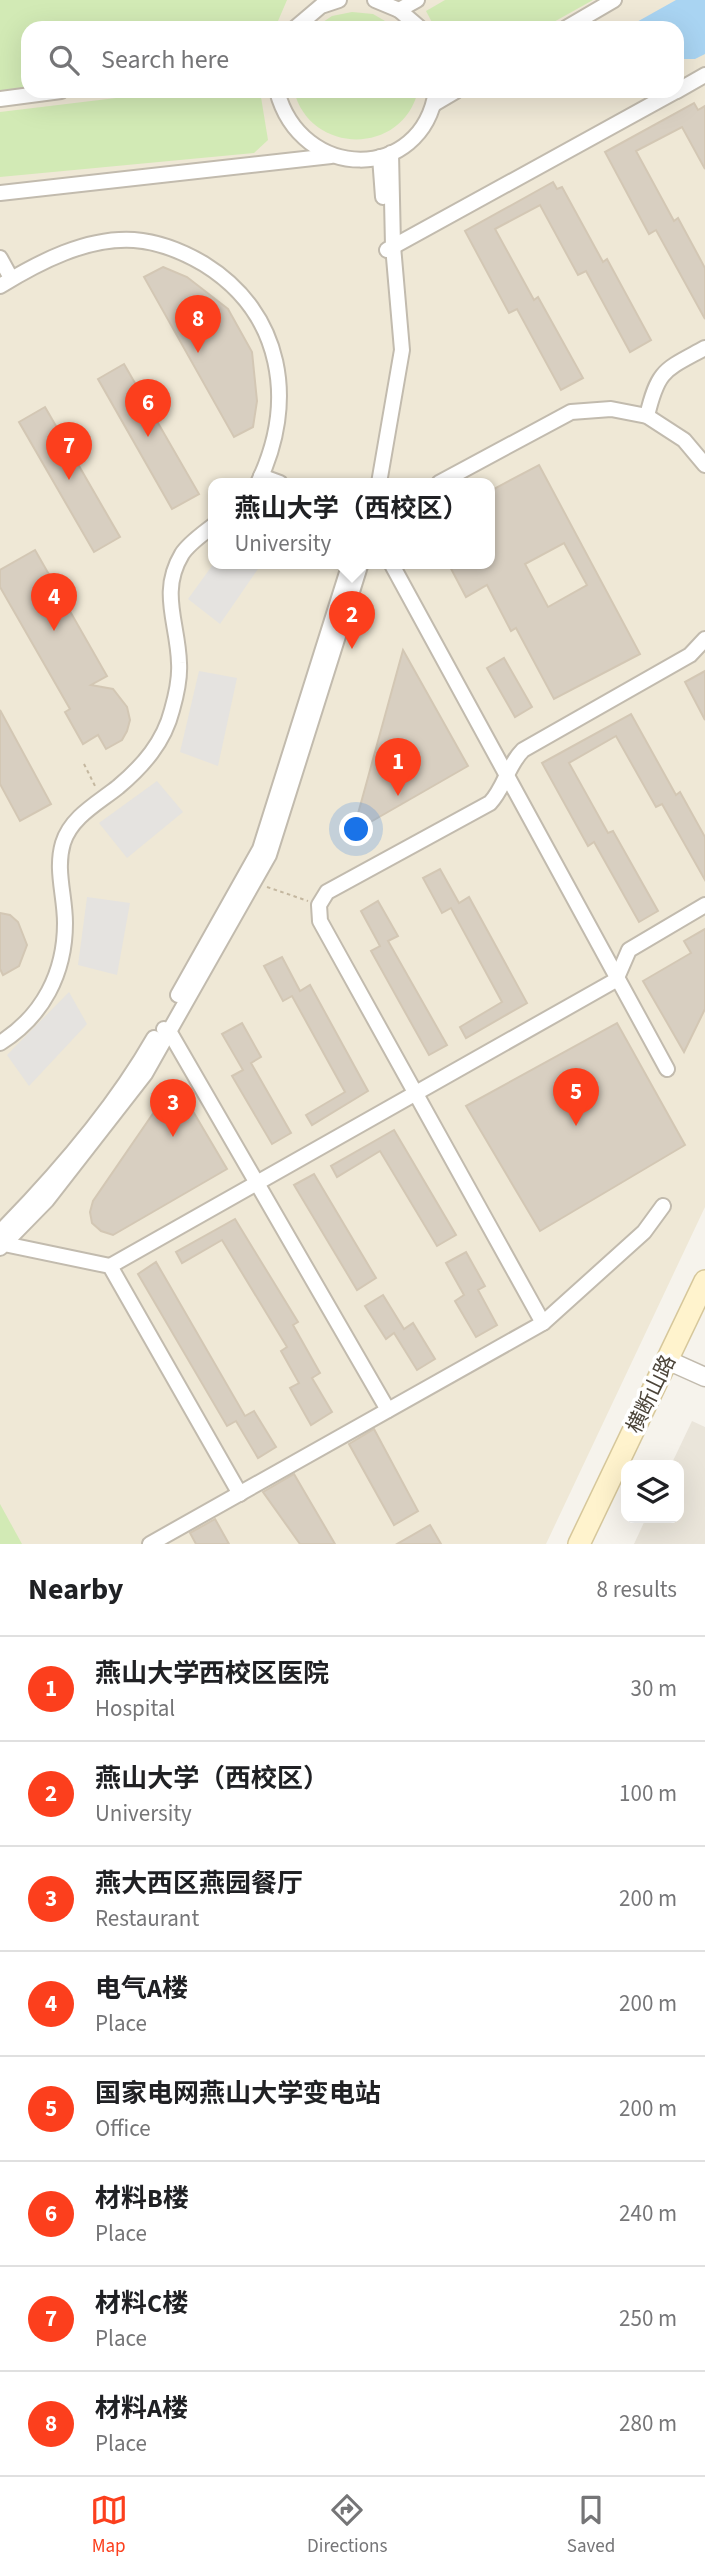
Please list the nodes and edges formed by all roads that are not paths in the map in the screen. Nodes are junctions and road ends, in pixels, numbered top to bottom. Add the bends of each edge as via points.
1 (339, 0) edge
2 (375, 0) edge
3 (416, 0) edge
4 (614, 0) edge
5 (399, 9) junction
6 (303, 21) edge
7 (412, 21) edge
8 (578, 21) edge
9 (705, 75) edge
10 (684, 87) edge
11 (21, 96) edge
12 (280, 98) edge
13 (435, 98) edge
14 (664, 98) edge
15 (0, 99) edge
16 (386, 155) junction
17 (331, 156) junction
18 (0, 193) edge
19 (390, 248) junction
20 (0, 258) edge
21 (6, 282) edge
22 (705, 348) edge
23 (647, 416) junction
24 (705, 465) edge
25 (259, 478) edge
26 (370, 478) edge
27 (380, 478) edge
28 (448, 478) edge
29 (208, 530) edge
30 (349, 569) edge
31 (359, 569) edge
32 (394, 569) edge
33 (705, 639) edge
34 (505, 776) junction
35 (705, 905) edge
36 (616, 980) junction
37 (165, 1029) junction
38 (0, 1043) edge
39 (667, 1069) dead end
40 (416, 1095) junction
41 (257, 1184) junction
42 (663, 1206) dead end
43 (1, 1241) edge
44 (110, 1266) junction
45 (705, 1281) edge
46 (543, 1323) junction
47 (667, 1360) junction
48 (705, 1377) edge
49 (388, 1410) junction
50 (240, 1494) junction
51 (150, 1544) edge
52 (579, 1544) edge

1 - 6 street via 321,6
2 - 5 street
3 - 5 street
4 - 8 street
5 - 7 street
9 - 10 street
11 - 15 street
12 - 17 street via 294,129
13 - 16 street via 425,124 410,141
14 - 19 street
16 - 17 street via 356,160
16 - 19 street
17 - 18 street
19 - 26 street via 392,349
19 - 27 street via 402,350
20 - 21 street
21 - 25 street via 80,246 133,240 178,248 218,273 250,302 273,347 280,395
22 - 23 street via 663,372
23 - 24 street via 684,440
23 - 28 street via 611,409 571,412
29 - 38 street via 183,553 173,579 169,600 179,664 172,712 153,754 81,814 63,841 61,965 46,999 25,1025
30 - 37 street via 260,849
31 - 37 street via 269,855
32 - 34 street
33 - 34 street via 690,655 523,750
34 - 36 street
34 - 40 street via 490,803 327,892 318,905 320,921
35 - 36 street via 629,950
36 - 39 street
36 - 40 street
37 - 41 street
37 - 43 street
40 - 41 street
40 - 46 street
41 - 44 street
41 - 49 street
42 - 46 street via 644,1232
43 - 44 street
44 - 50 street
45 - 47 main road, 横断山路
46 - 49 street
47 - 48 street
47 - 52 main road, 横断山路
49 - 50 street
50 - 51 street

